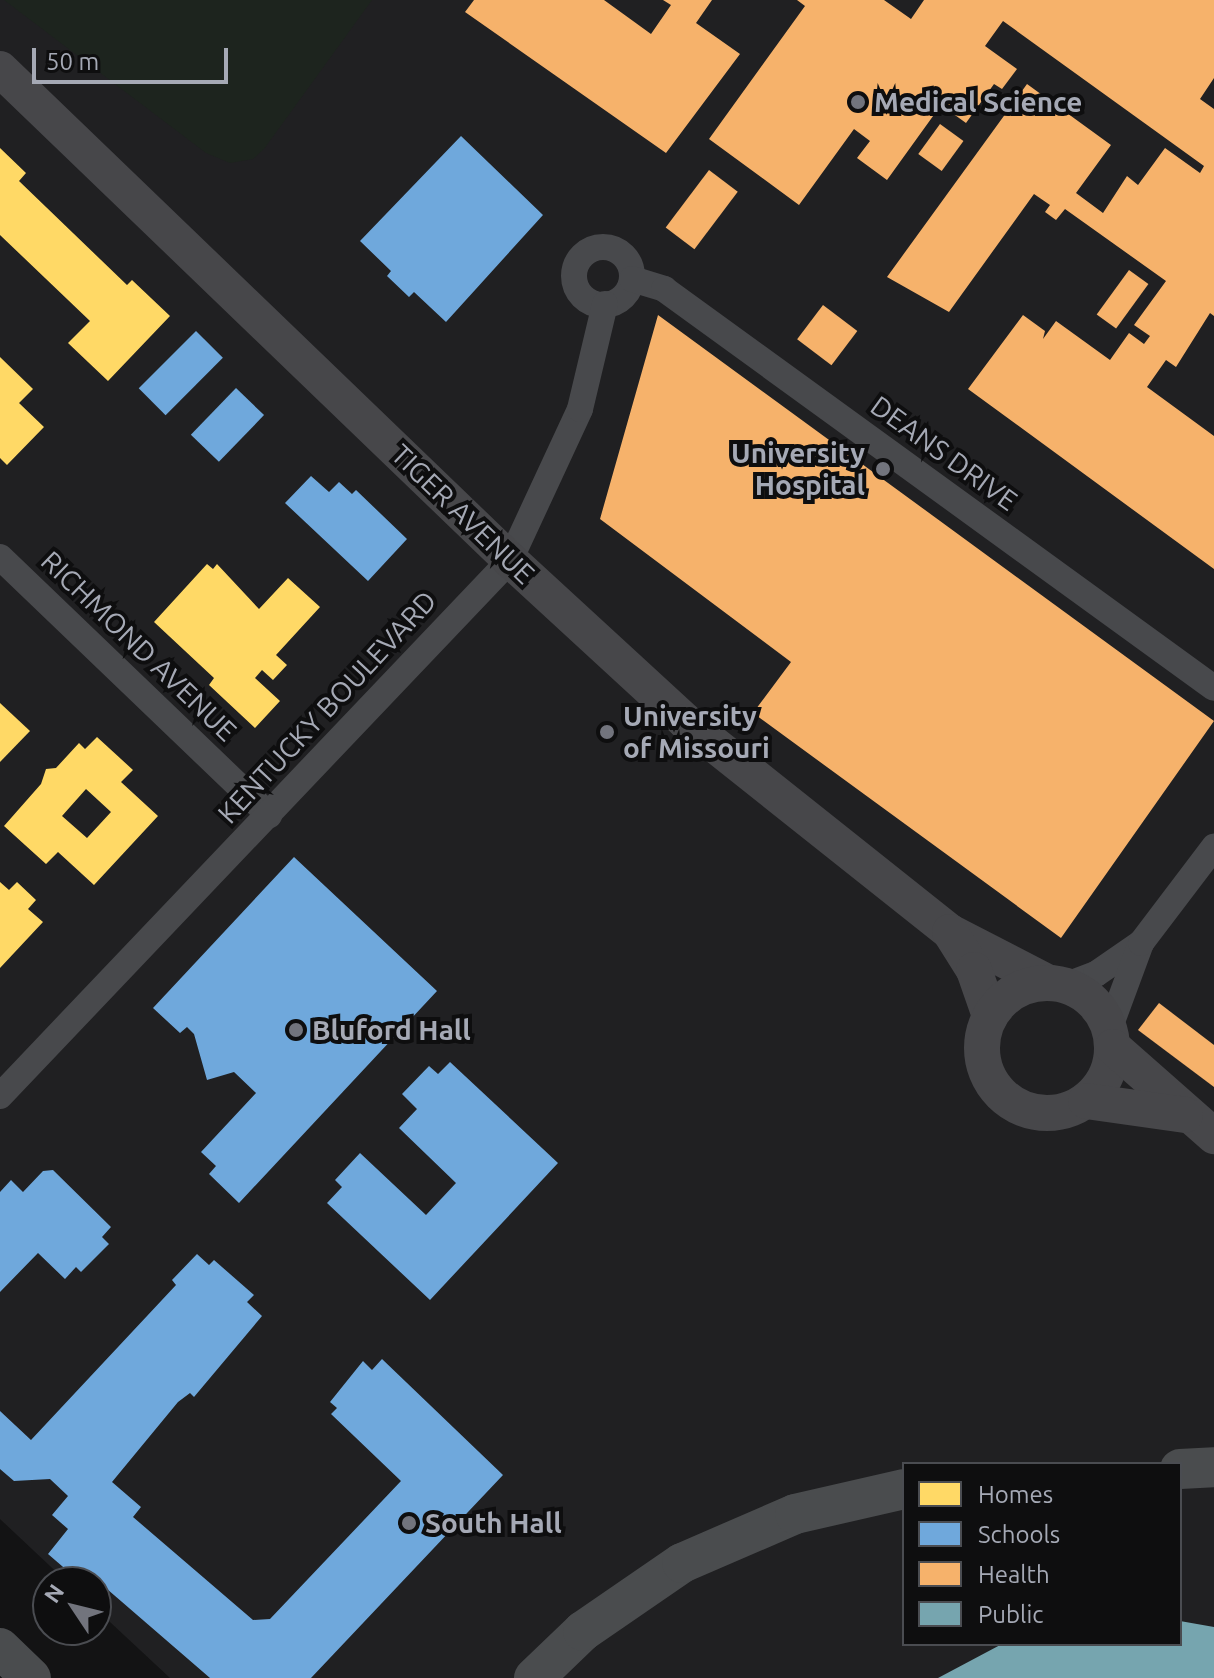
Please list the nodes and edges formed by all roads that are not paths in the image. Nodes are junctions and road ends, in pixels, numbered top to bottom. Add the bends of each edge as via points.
1 (0, 69) edge
2 (632, 279) junction
3 (605, 304) junction
4 (0, 557) edge
5 (510, 560) junction
6 (1214, 688) edge
7 (269, 815) junction
8 (1214, 847) edge
9 (950, 932) junction
10 (1141, 943) junction
11 (1057, 984) junction
12 (990, 1016) junction
13 (1112, 1037) junction
14 (1, 1092) edge
15 (1086, 1101) junction
16 (1185, 1115) junction
17 (1214, 1136) edge
18 (1214, 1467) edge
19 (1182, 1469) edge
20 (902, 1489) edge
21 (0, 1648) edge
22 (31, 1678) edge
23 (534, 1678) edge

1 - 5 street, TIGER AVENUE
2 - 3 street via 625,295
2 - 3 street via 631,267 619,251 601,247 584,254 575,270 577,288 589,301
2 - 6 street, DEANS DRIVE via 664,289
3 - 5 street, KENTUCKY BOULEVARD via 580,409
4 - 7 street, RICHMOND AVENUE
5 - 7 street, KENTUCKY BOULEVARD
5 - 9 street, TIGER AVENUE via 686,722
7 - 14 street, KENTUCKY BOULEVARD
8 - 10 street
9 - 11 street, TIGER AVENUE
9 - 12 street, TIGER AVENUE via 974,970
10 - 11 street via 1096,974
10 - 13 street
11 - 12 street via 1005,998
11 - 13 street via 1101,1009
12 - 15 street via 982,1060 1005,1099 1047,1114
13 - 15 street via 1101,1087
13 - 16 street
15 - 16 street
16 - 17 street
18 - 19 main road
20 - 23 main road via 795,1514 682,1563 583,1631
21 - 22 main road

